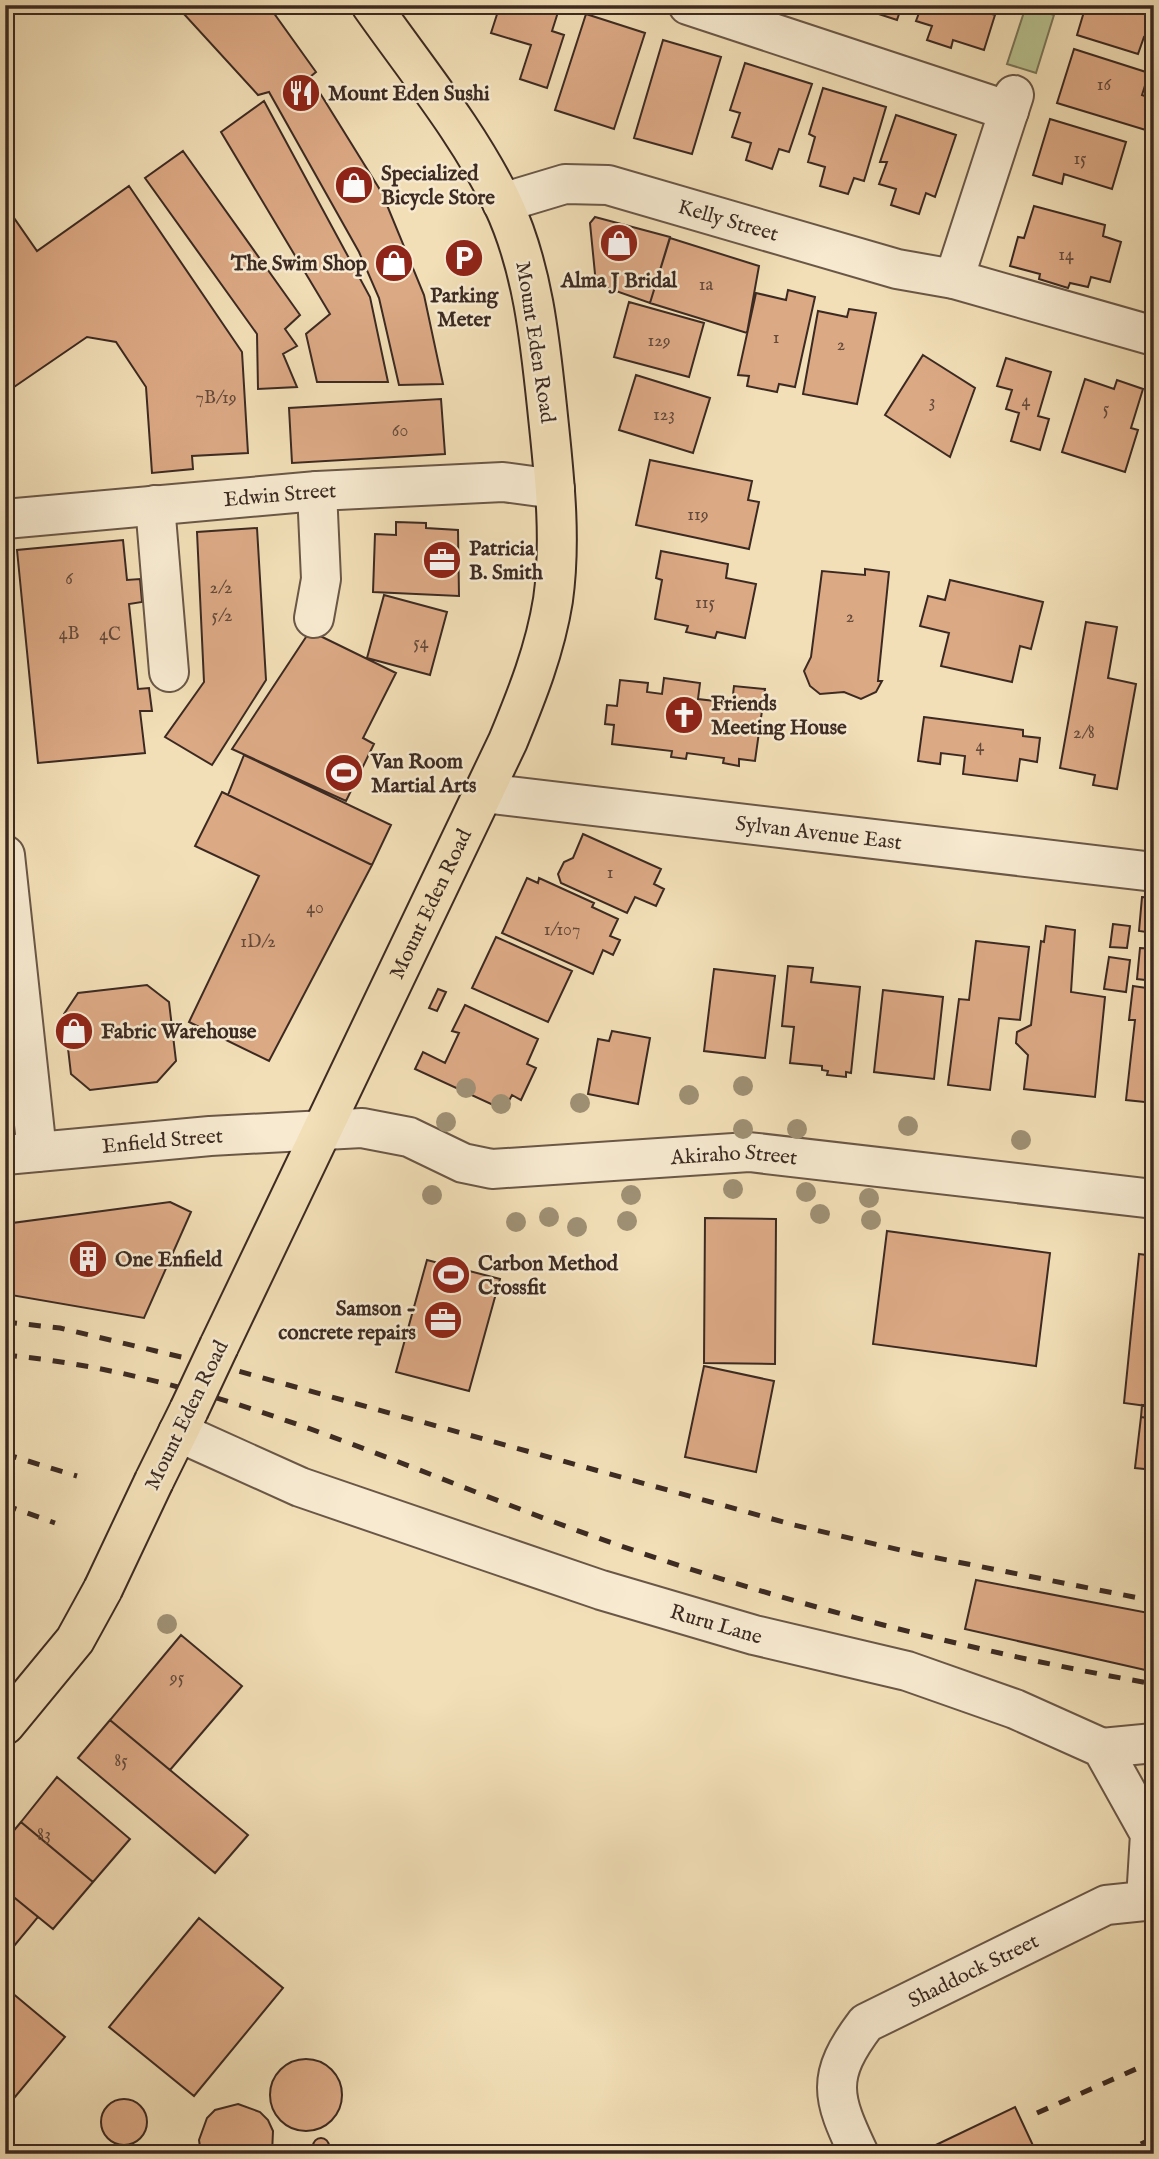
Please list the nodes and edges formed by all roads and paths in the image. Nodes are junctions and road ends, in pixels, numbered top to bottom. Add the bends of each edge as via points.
1 (371, 5) edge
2 (688, 5) edge
3 (502, 203) junction
4 (954, 279) junction
5 (1154, 336) edge
6 (555, 489) junction
7 (317, 491) junction
8 (155, 505) junction
9 (5, 519) edge
10 (314, 618) dead end
11 (169, 672) dead end
12 (483, 793) junction
13 (5, 855) edge
14 (1154, 872) edge
15 (320, 1129) junction
16 (21, 1153) edge
17 (1154, 1199) edge
18 (183, 1421) junction
19 (5, 1725) edge
20 (1154, 1743) edge
21 (1102, 1748) junction
22 (1150, 1900) edge
23 (859, 2154) edge

1 - 3 main road, Mount Eden Road via 461,134
2 - 4 street via 1011,103
3 - 4 street, Kelly Street via 565,184 608,185 897,269
3 - 6 main road, Mount Eden Road via 522,250 531,294
4 - 5 street, Kelly Street
6 - 7 street, Edwin Street via 503,482
6 - 12 main road, Mount Eden Road via 553,598 544,644 533,681
7 - 8 street, Edwin Street
7 - 10 street via 321,579
8 - 9 street, Edwin Street
8 - 11 street
12 - 14 street, Sylvan Avenue East
12 - 15 main road, Mount Eden Road
13 - 16 street
15 - 16 street, Enfield Street
15 - 17 street, Akiraho Street via 381,1131 409,1138 463,1163 492,1169 749,1152
15 - 18 main road, Mount Eden Road, bridge
18 - 19 main road, Mount Eden Road, bridge via 75,1640
18 - 21 street, Ruru Lane via 300,1487 601,1590 754,1635 907,1671 1015,1709
20 - 21 street
21 - 22 street via 1150,1834
22 - 23 street, Shaddock Street via 1106,1905 866,2024 847,2048 835,2082 838,2110

